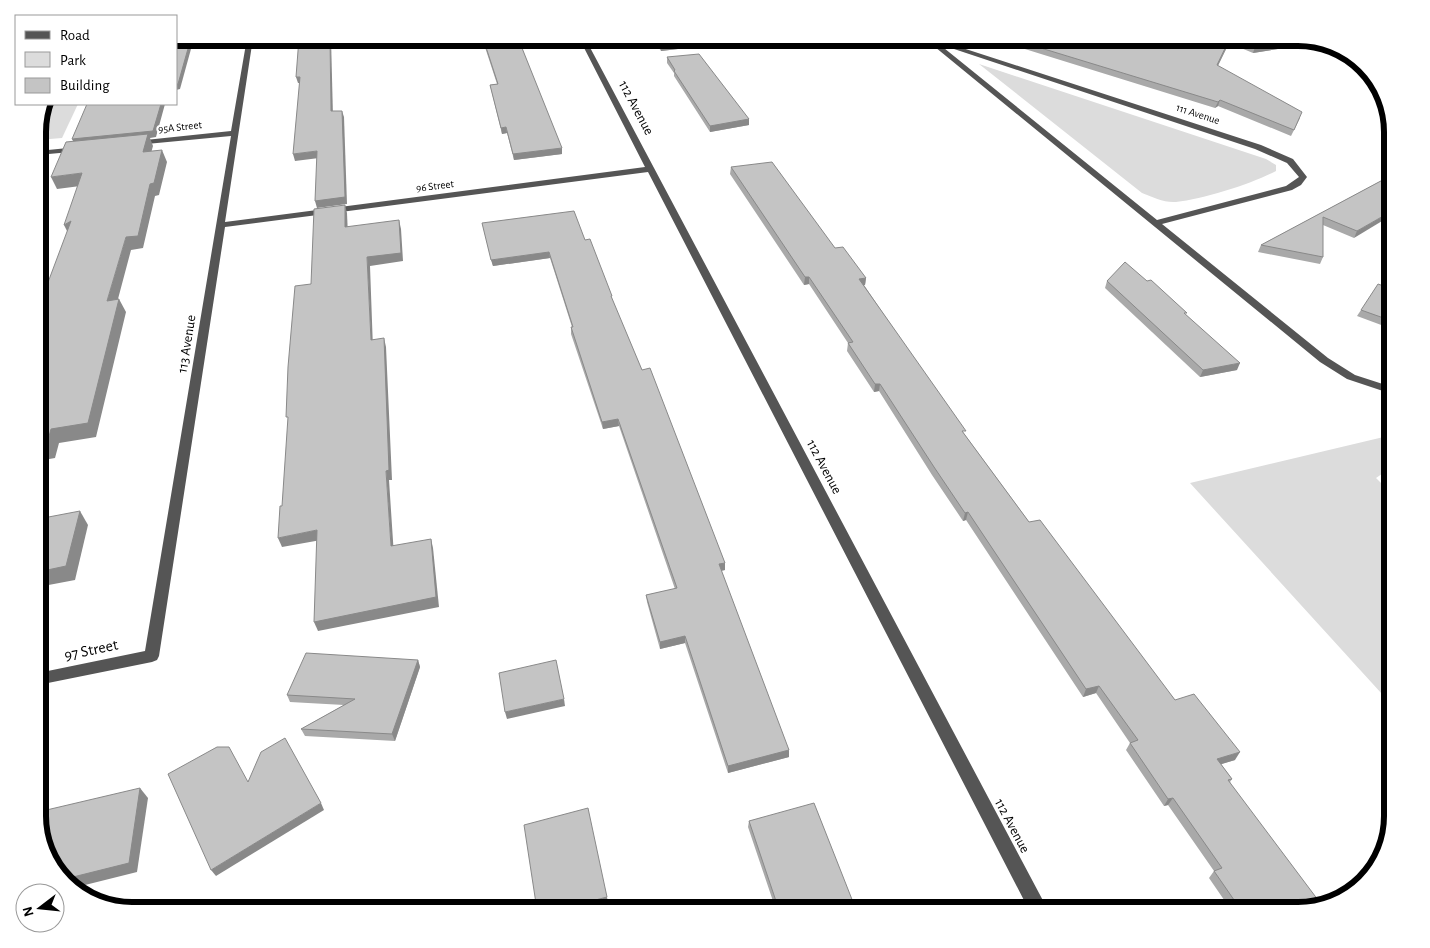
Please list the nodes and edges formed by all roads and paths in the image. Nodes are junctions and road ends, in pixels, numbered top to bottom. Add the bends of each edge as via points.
1 (249, 46) edge
2 (586, 46) edge
3 (938, 46) edge
4 (952, 46) edge
5 (235, 132) junction
6 (126, 144) edge
7 (87, 148) edge
8 (46, 152) edge
9 (651, 169) junction
10 (1156, 223) junction
11 (222, 225) junction
12 (1384, 388) edge
13 (152, 656) joint
14 (46, 678) edge
15 (1035, 902) edge

1 - 5 street, 113 Avenue
2 - 9 street, 112 Avenue
3 - 10 street, 111 Avenue
4 - 10 street, 111 Avenue via 1258,146 1299,166 1303,177 1289,188
5 - 6 street, 95A Street
5 - 11 street, 113 Avenue
7 - 8 street
9 - 11 street, 96 Street
9 - 15 street, 112 Avenue
10 - 12 street, 111 Avenue via 1324,360 1351,377
11 - 13 street, 113 Avenue
13 - 14 street, 97 Street

